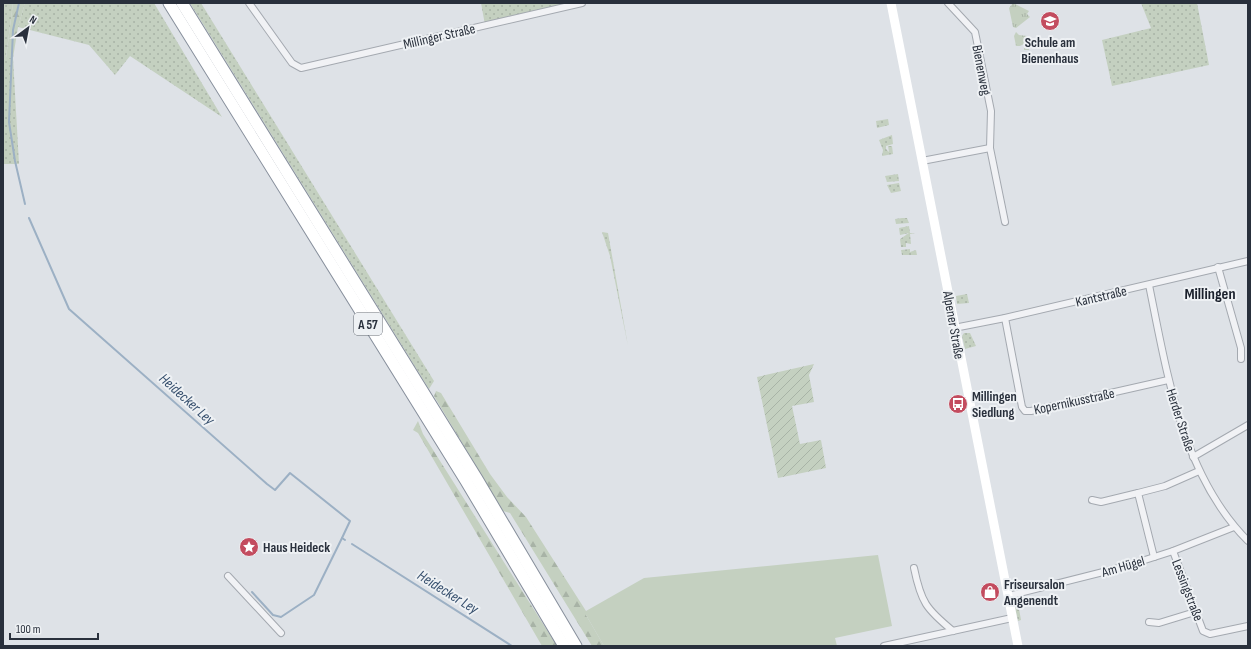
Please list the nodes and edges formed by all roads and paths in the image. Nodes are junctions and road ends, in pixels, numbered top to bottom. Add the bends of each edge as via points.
1 (169, 3) edge
2 (182, 3) edge
3 (249, 3) edge
4 (582, 3) edge
5 (891, 3) edge
6 (948, 3) edge
7 (990, 148) junction
8 (922, 161) junction
9 (1005, 222) dead end
10 (1248, 261) edge
11 (1218, 268) junction
12 (1149, 285) junction
13 (1005, 318) junction
14 (954, 328) junction
15 (1241, 359) dead end
16 (1168, 380) junction
17 (1248, 425) edge
18 (1193, 456) junction
19 (1199, 471) junction
20 (1138, 493) junction
21 (1092, 500) dead end
22 (1234, 526) junction
23 (1248, 541) edge
24 (1173, 551) junction
25 (1154, 557) junction
26 (914, 568) dead end
27 (228, 576) dead end
28 (1008, 596) junction
29 (1195, 612) junction
30 (1012, 618) junction
31 (1150, 622) dead end
32 (1248, 626) edge
33 (953, 631) junction
34 (281, 633) dead end
35 (564, 646) edge
36 (576, 646) edge
37 (884, 646) edge
38 (1018, 646) edge

1 - 35 highway, A 57 via 466,481
2 - 36 highway, A 57
3 - 4 street, Millinger Straße via 296,67
5 - 8 street, Alpener Straße
6 - 7 street, Bienenweg via 975,32 991,111
7 - 8 street
7 - 9 street, Bienenweg
8 - 14 street, Alpener Straße
10 - 11 street, Kantstraße
11 - 12 street, Kantstraße
11 - 15 street via 1241,348
12 - 13 street, Kantstraße
12 - 16 street, Herder Straße
13 - 14 street, Kantstraße
13 - 16 street, Kopernikusstraße via 1022,407 1025,410 1031,411
14 - 28 street, Alpener Straße
16 - 18 street, Herder Straße
17 - 18 street
18 - 19 street, Herder Straße
19 - 20 street via 1165,486
19 - 22 street, Herder Straße via 1216,502
20 - 21 street via 1101,502
20 - 25 street
22 - 23 street, Herder Straße
22 - 24 street, Am Hügel
24 - 25 street, Am Hügel
24 - 29 street, Lessingstraße
25 - 28 street, Am Hügel
26 - 33 street via 924,604
27 - 34 street
28 - 30 street, Alpener Straße
29 - 31 street via 1159,623
29 - 32 street, Lessingstraße via 1206,633
30 - 33 street
30 - 38 street, Alpener Straße
33 - 37 street

